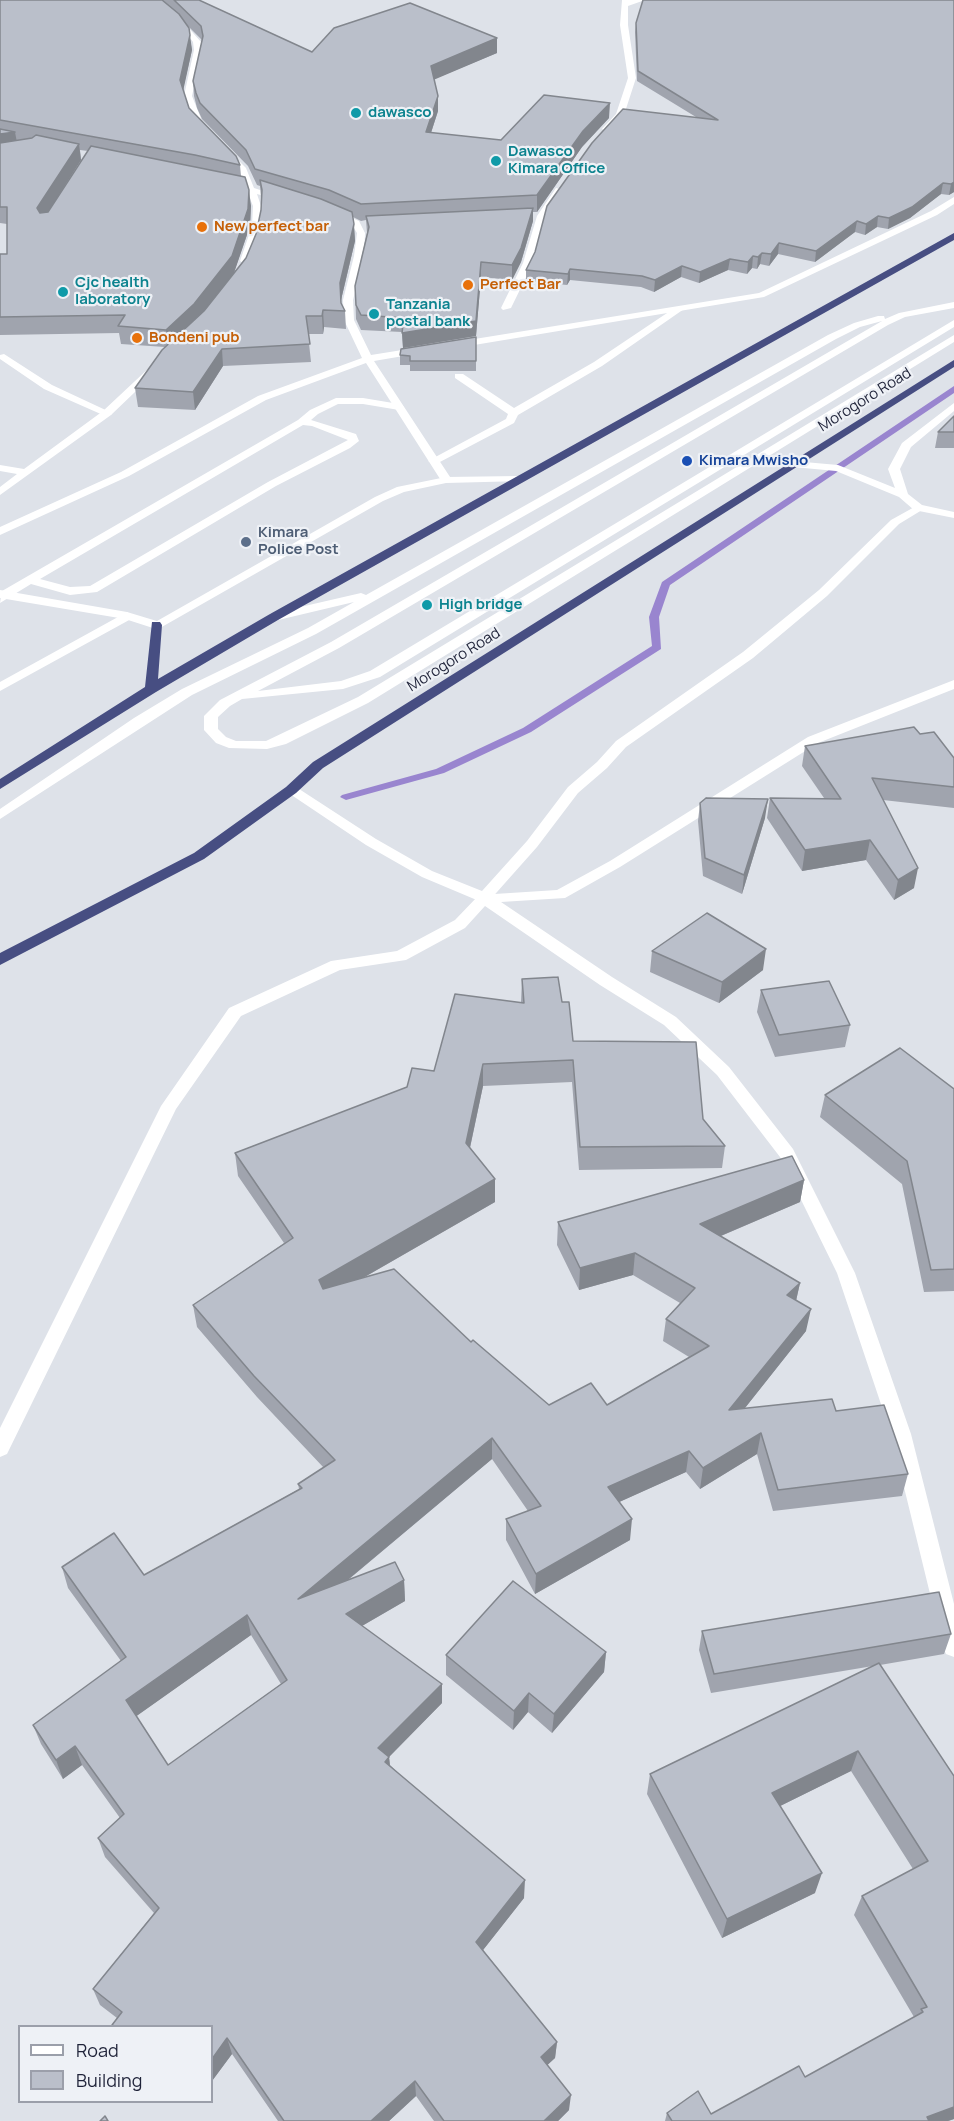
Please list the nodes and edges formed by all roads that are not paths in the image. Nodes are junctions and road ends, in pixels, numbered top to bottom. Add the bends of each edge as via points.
1 (154, 0) edge
2 (642, 0) edge
3 (624, 2) edge
4 (603, 133) edge
5 (211, 138) edge
6 (219, 146) edge
7 (218, 181) edge
8 (565, 182) edge
9 (252, 189) junction
10 (954, 200) edge
11 (294, 202) edge
12 (326, 211) edge
13 (530, 216) edge
14 (541, 216) junction
15 (371, 225) edge
16 (359, 226) junction
17 (954, 236) edge
18 (240, 274) edge
19 (954, 305) edge
20 (506, 308) dead end
21 (679, 309) junction
22 (902, 315) junction
23 (954, 323) edge
24 (954, 338) edge
25 (449, 346) edge
26 (437, 348) edge
27 (4, 357) dead end
28 (368, 359) junction
29 (163, 360) edge
30 (954, 363) edge
31 (459, 376) dead end
32 (954, 406) edge
33 (399, 407) junction
34 (107, 413) junction
35 (514, 413) junction
36 (302, 422) junction
37 (434, 461) junction
38 (794, 464) junction
39 (0, 468) edge
40 (24, 472) junction
41 (519, 479) junction
42 (446, 480) junction
43 (0, 492) edge
44 (903, 495) junction
45 (918, 508) junction
46 (954, 515) edge
47 (0, 531) edge
48 (30, 580) junction
49 (382, 592) junction
50 (2, 596) edge
51 (128, 616) junction
52 (274, 617) junction
53 (156, 625) junction
54 (954, 684) edge
55 (0, 687) edge
56 (150, 690) junction
57 (225, 703) junction
58 (0, 785) edge
59 (291, 790) junction
60 (0, 815) edge
61 (484, 898) junction
62 (0, 960) edge
63 (0, 1448) edge
64 (954, 1647) edge

1 - 5 street via 197,42 188,96 196,121
2 - 3 street
3 - 4 street via 632,78 620,115
6 - 9 street via 243,170
7 - 9 street
8 - 14 street
9 - 11 street
9 - 18 street via 256,226
10 - 21 street via 761,295
12 - 16 street
13 - 14 street
14 - 20 street via 528,263
15 - 16 street
16 - 28 street via 362,241 348,300 349,320
17 - 41 highway
19 - 22 street
21 - 25 street
21 - 35 street via 598,364
22 - 49 street via 857,325 832,337
22 - 57 street via 334,645
23 - 57 street, Morogoro Road via 375,674 343,685 246,696
24 - 57 street, Morogoro Road via 363,700 281,741 251,747 227,743 211,730 211,716
26 - 28 street
27 - 34 street via 48,387
28 - 33 street
28 - 47 street via 262,398 126,474
29 - 34 street
30 - 38 highway, Morogoro Road
31 - 35 street
32 - 44 street via 906,445 894,469
33 - 36 street via 336,401
33 - 37 street
34 - 40 street
35 - 37 street via 510,421
36 - 48 street
36 - 48 street via 352,436 354,441 272,484 93,589 70,591
37 - 42 street
38 - 44 street via 837,468
38 - 59 highway, Morogoro Road via 318,765
39 - 40 street
40 - 43 street
41 - 42 street
41 - 52 highway
42 - 53 street via 415,485 379,498
44 - 45 street
45 - 46 street
45 - 61 street via 895,522 823,593 748,655 621,744 573,790
48 - 50 street
49 - 52 street
49 - 60 street via 187,692
50 - 51 street
51 - 53 street
51 - 55 street
52 - 56 highway
53 - 56 highway
54 - 61 street via 813,740 560,895
56 - 58 highway
59 - 61 street via 427,874
59 - 62 highway, Morogoro Road via 199,856
61 - 63 street via 460,924 401,956 337,965 235,1012 169,1106
61 - 64 street via 670,1020 723,1071 787,1154 846,1273 902,1434

